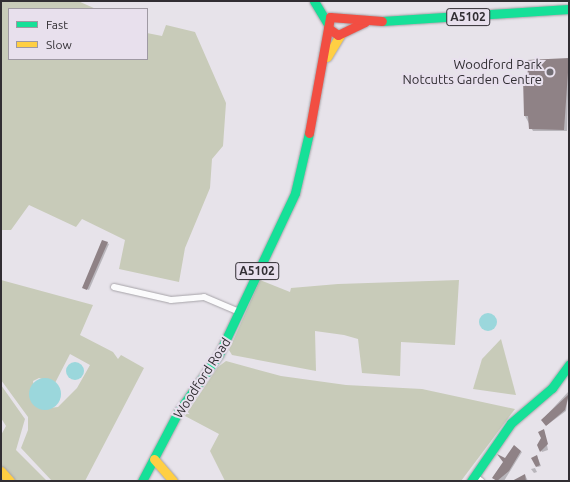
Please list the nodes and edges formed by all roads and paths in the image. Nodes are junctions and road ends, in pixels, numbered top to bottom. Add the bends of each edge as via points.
1 (316, 1) edge
2 (569, 9) edge
3 (340, 16) junction
4 (367, 22) junction
5 (327, 26) junction
6 (343, 33) junction
7 (322, 68) junction
8 (114, 287) dead end
9 (240, 312) junction
10 (569, 365) edge
11 (154, 459) junction
12 (1, 472) edge
13 (475, 479) edge
14 (10, 481) edge
15 (142, 481) edge
16 (172, 481) edge

1 - 3 main road
1 - 5 main road
2 - 4 main road, A5102
3 - 4 main road, A5102
3 - 5 main road
3 - 6 main road via 347,26
4 - 6 main road, A5102
5 - 6 main road via 332,33
5 - 7 main road, Woodford Road / A5102
6 - 7 main road, Woodford Road / A5102
7 - 9 main road, Woodford Road / A5102 via 300,178
8 - 9 street via 170,300 204,297
9 - 11 main road, Woodford Road / A5102 via 219,354 178,412
10 - 13 main road via 552,388 511,423
11 - 15 main road, Woodford Road / A5102
11 - 16 main road via 162,465
12 - 14 main road

